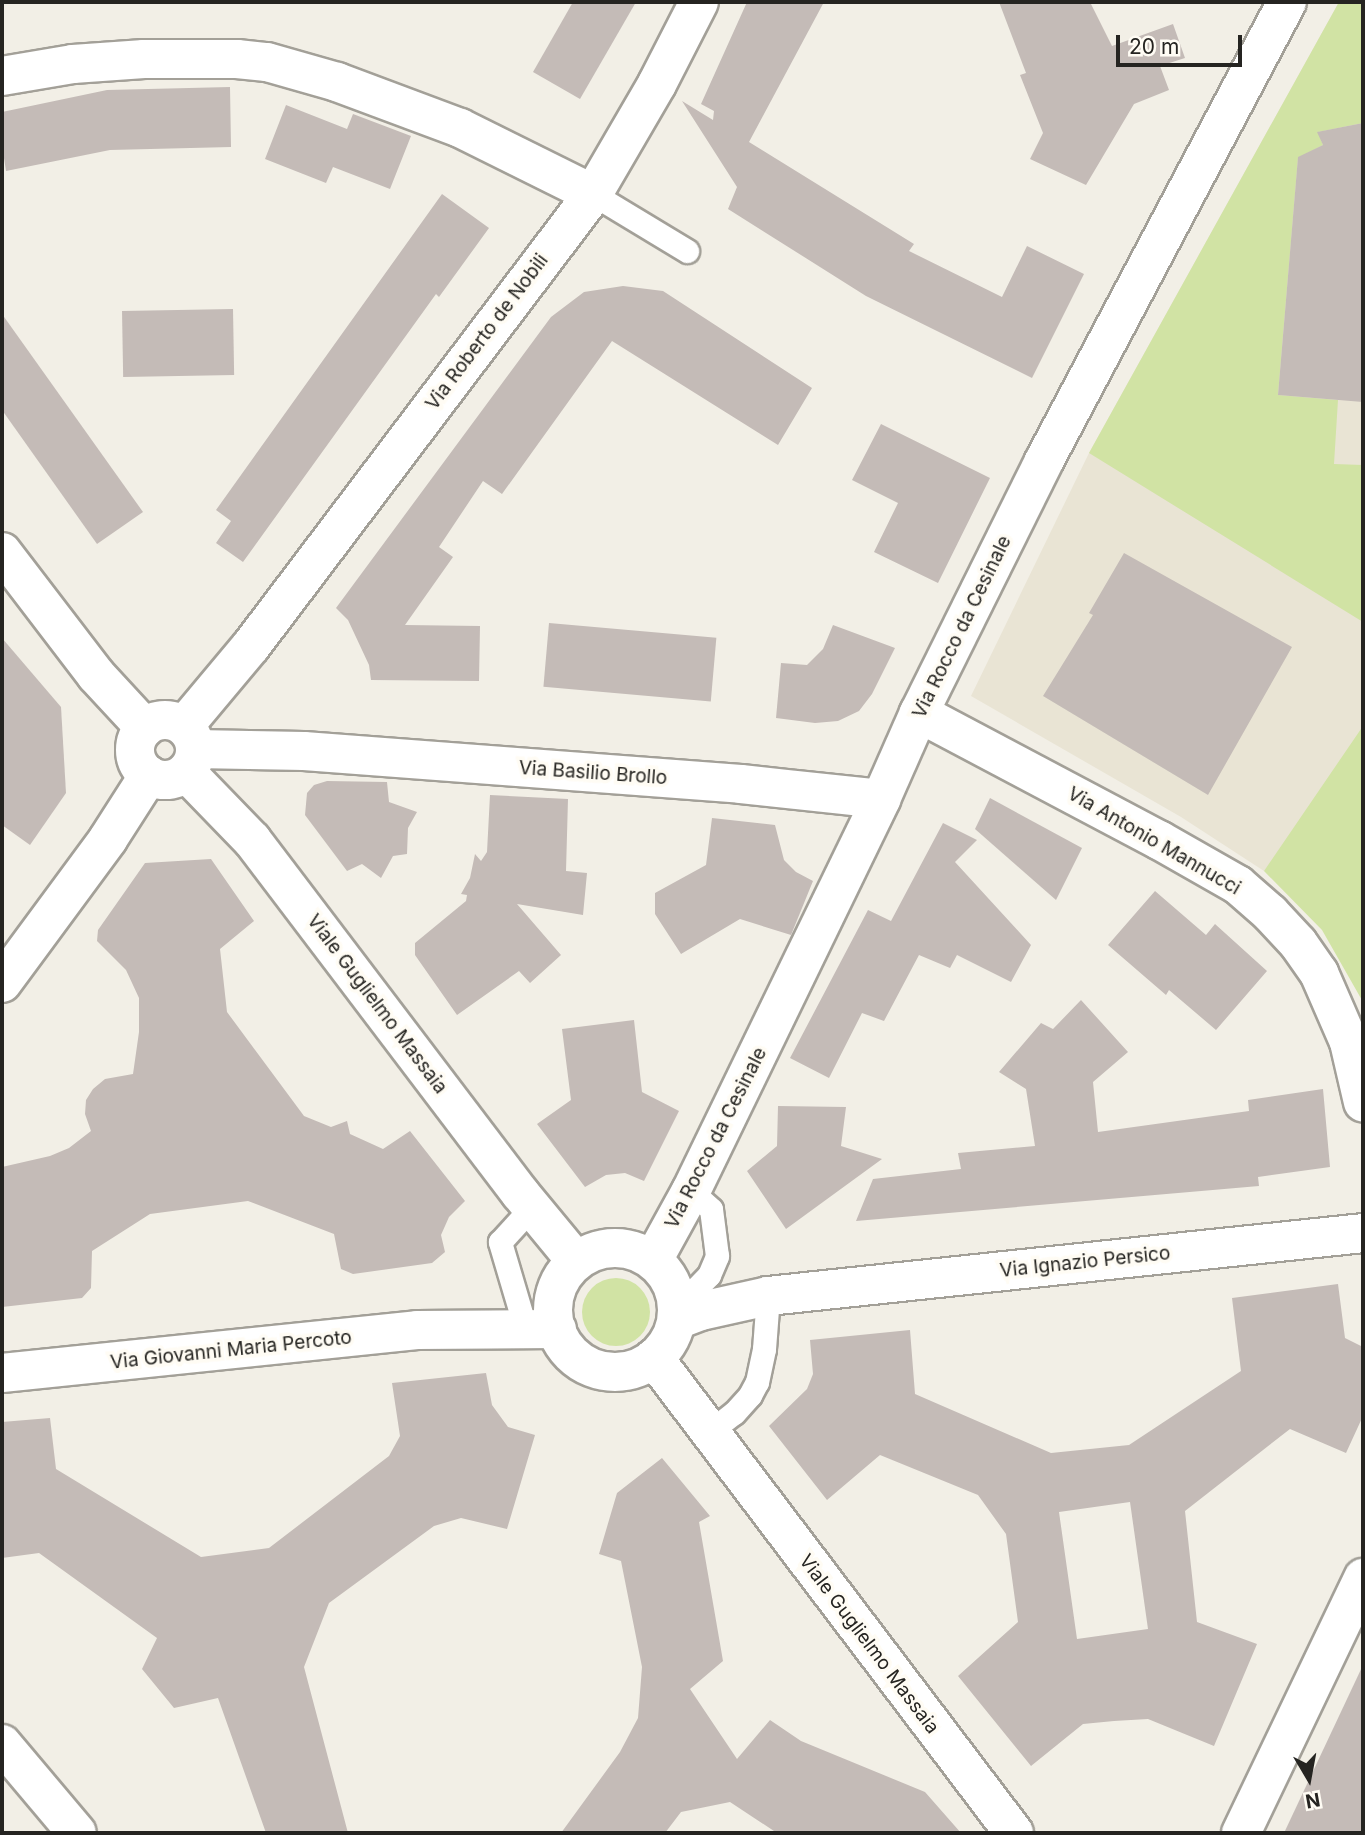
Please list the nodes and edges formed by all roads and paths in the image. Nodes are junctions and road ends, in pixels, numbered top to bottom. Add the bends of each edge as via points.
1 (699, 2) edge
2 (1287, 2) edge
3 (2, 76) edge
4 (593, 194) junction
5 (687, 251) dead end
6 (2, 552) edge
7 (919, 713) junction
8 (145, 728) junction
9 (189, 749) junction
10 (149, 775) junction
11 (881, 799) junction
12 (2, 984) edge
13 (1363, 1102) edge
14 (691, 1191) junction
15 (532, 1207) junction
16 (1363, 1234) edge
17 (653, 1260) junction
18 (576, 1261) junction
19 (768, 1296) junction
20 (677, 1314) junction
21 (542, 1330) junction
22 (654, 1358) junction
23 (2, 1373) edge
24 (716, 1444) junction
25 (1363, 1578) edge
26 (2, 1744) edge
27 (77, 1833) edge
28 (1014, 1833) edge
29 (1241, 1833) edge

1 - 4 street, Via Roberto de Nobili
2 - 7 street, Via Rocco da Cesinale via 1044,461
3 - 4 street via 144,59 267,62 337,82 460,128
4 - 5 lane
4 - 9 street, Via Roberto de Nobili via 251,646
6 - 8 street via 96,675
7 - 11 street, Via Rocco da Cesinale
7 - 13 street, Via Antonio Mannucci via 1238,885 1270,913 1318,973 1349,1042
8 - 9 street via 164,720
8 - 10 street via 135,749 139,764
9 - 10 street via 168,780
9 - 11 street, Via Basilio Brollo via 304,751
9 - 15 street, Viale Guglielmo Massaia via 251,840
10 - 12 street
11 - 14 street, Via Rocco da Cesinale
14 - 17 street, Via Rocco da Cesinale
14 - 20 lane via 711,1209 717,1256 709,1275
15 - 18 street, Viale Guglielmo Massaia
15 - 21 lane via 500,1242
16 - 19 street, Via Ignazio Persico
17 - 18 street via 630,1249 615,1248
17 - 20 street via 670,1281
18 - 21 street via 554,1296
19 - 20 street, Via Ignazio Persico
19 - 24 lane via 757,1382
20 - 22 street via 666,1346
21 - 22 street via 593,1368 628,1370
21 - 23 street, Via Giovanni Maria Percoto via 461,1328
22 - 24 street, Viale Guglielmo Massaia
24 - 28 street, Viale Guglielmo Massaia
25 - 29 street
26 - 27 street

